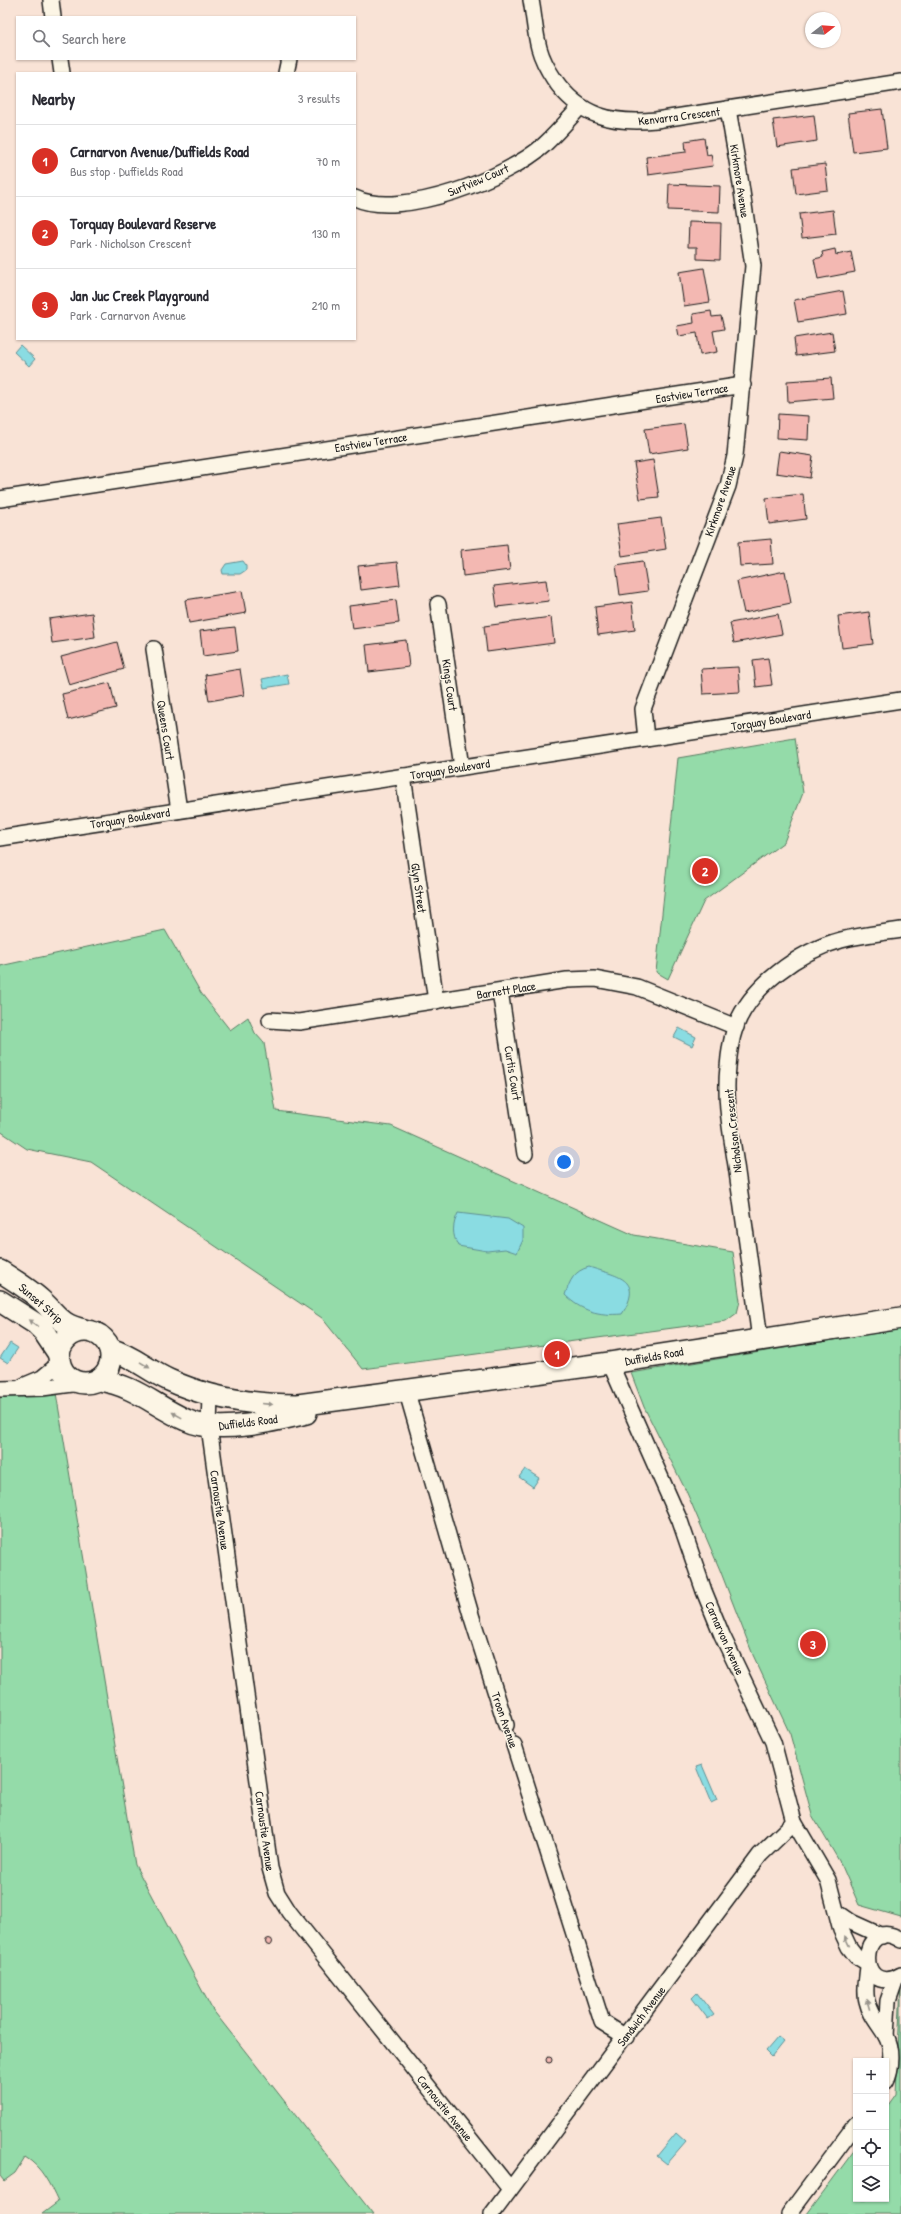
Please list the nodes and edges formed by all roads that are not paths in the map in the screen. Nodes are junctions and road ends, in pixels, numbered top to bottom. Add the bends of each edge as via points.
1 (51, 0) edge
2 (531, 0) edge
3 (54, 16) edge
4 (60, 60) edge
5 (289, 60) edge
6 (62, 72) edge
7 (286, 72) edge
8 (901, 82) edge
9 (580, 107) junction
10 (728, 109) junction
11 (356, 198) edge
12 (743, 386) junction
13 (0, 499) edge
14 (438, 604) dead end
15 (154, 649) dead end
16 (901, 700) edge
17 (646, 740) junction
18 (462, 767) junction
19 (403, 776) junction
20 (179, 810) junction
21 (2, 834) edge
22 (901, 930) edge
23 (500, 991) junction
24 (436, 1001) junction
25 (270, 1020) dead end
26 (736, 1027) junction
27 (525, 1154) dead end
28 (0, 1271) edge
29 (0, 1301) edge
30 (901, 1318) edge
31 (84, 1330) junction
32 (760, 1340) junction
33 (110, 1349) junction
34 (59, 1358) junction
35 (610, 1363) junction
36 (89, 1382) junction
37 (16, 1388) junction
38 (0, 1389) edge
39 (406, 1389) junction
40 (210, 1395) junction
41 (209, 1427) junction
42 (506, 1725) joint
43 (514, 1745) joint
44 (794, 1822) junction
45 (838, 1913) junction
46 (895, 1938) edge
47 (867, 1965) junction
48 (898, 1977) edge
49 (626, 2036) junction
50 (886, 2036) junction
51 (889, 2070) edge
52 (853, 2128) edge
53 (510, 2189) junction
54 (492, 2214) edge
55 (789, 2214) edge

1 - 3 street
2 - 9 street, Kenvarra Crescent via 540,49 548,69 569,98
4 - 6 street
5 - 7 street
8 - 10 street, Kenvarra Crescent
9 - 10 street, Kenvarra Crescent via 596,115 636,122
9 - 11 street, Surfview Court via 544,145 523,160 480,182 409,203 385,204
10 - 12 street, Kirkmore Avenue via 753,266
12 - 13 street, Eastview Terrace
12 - 17 street, Kirkmore Avenue via 735,456 728,486 643,709
14 - 18 street, Kings Court
15 - 20 street, Queens Court
16 - 17 street, Torquay Boulevard
17 - 18 street, Torquay Boulevard
18 - 19 street, Torquay Boulevard
19 - 20 street, Torquay Boulevard
19 - 24 street, Glyn Street
20 - 21 street, Torquay Boulevard
22 - 26 street, Nicholson Crescent via 841,940 817,948 794,960 759,992 746,1008
23 - 24 street, Barnett Place
23 - 26 street, Barnett Place via 567,980 595,979 616,982 637,987
23 - 27 street, Curtis Court
24 - 25 street, Barnett Place via 299,1022
26 - 32 street, Nicholson Crescent via 728,1067 728,1112
28 - 31 street, Sunset Strip via 29,1290 69,1326
34 -> 29 street, Sunset Strip via 44,1332 36,1324
30 - 32 street, Duffields Road
31 - 33 street, Sunset Strip via 100,1336
31 - 34 street, Sunset Strip via 69,1335 60,1346
32 - 35 street, Duffields Road
33 - 36 street via 108,1369
33 -> 40 street, Duffields Road via 128,1354 168,1379
34 - 36 street, Sunset Strip via 62,1371 67,1376
34 - 37 street via 42,1378
35 - 39 street, Duffields Road
35 - 44 street, Carnarvon Avenue via 680,1521 722,1635 773,1742
36 - 37 street via 42,1388
41 -> 36 street, Duffields Road via 187,1421 118,1383
37 - 38 street
40 -> 39 street, Duffields Road via 248,1402 298,1404
39 - 41 street, Duffields Road via 287,1418
39 - 42 street, Troon Avenue via 472,1618
40 - 41 street, Carnoustie Avenue
41 - 53 street, Carnoustie Avenue via 270,1868 277,1893 289,1912
42 - 43 lane, Troon Avenue
43 - 49 street, Troon Avenue via 602,2022
44 - 45 street, Carnarvon Avenue via 828,1880
44 - 49 street, Sandwich Avenue via 760,1855
45 - 46 street via 851,1922
47 -> 45 street, Carnarvon Avenue via 849,1947 841,1930
46 - 47 street via 876,1939 867,1949
47 - 48 street, Carnarvon Avenue via 883,1979
50 -> 47 street via 872,2016 866,2000
48 - 50 street via 887,2008
49 - 53 street, Sandwich Avenue
50 - 51 street via 891,2063
52 - 55 street
53 - 54 street, Sandwich Avenue

